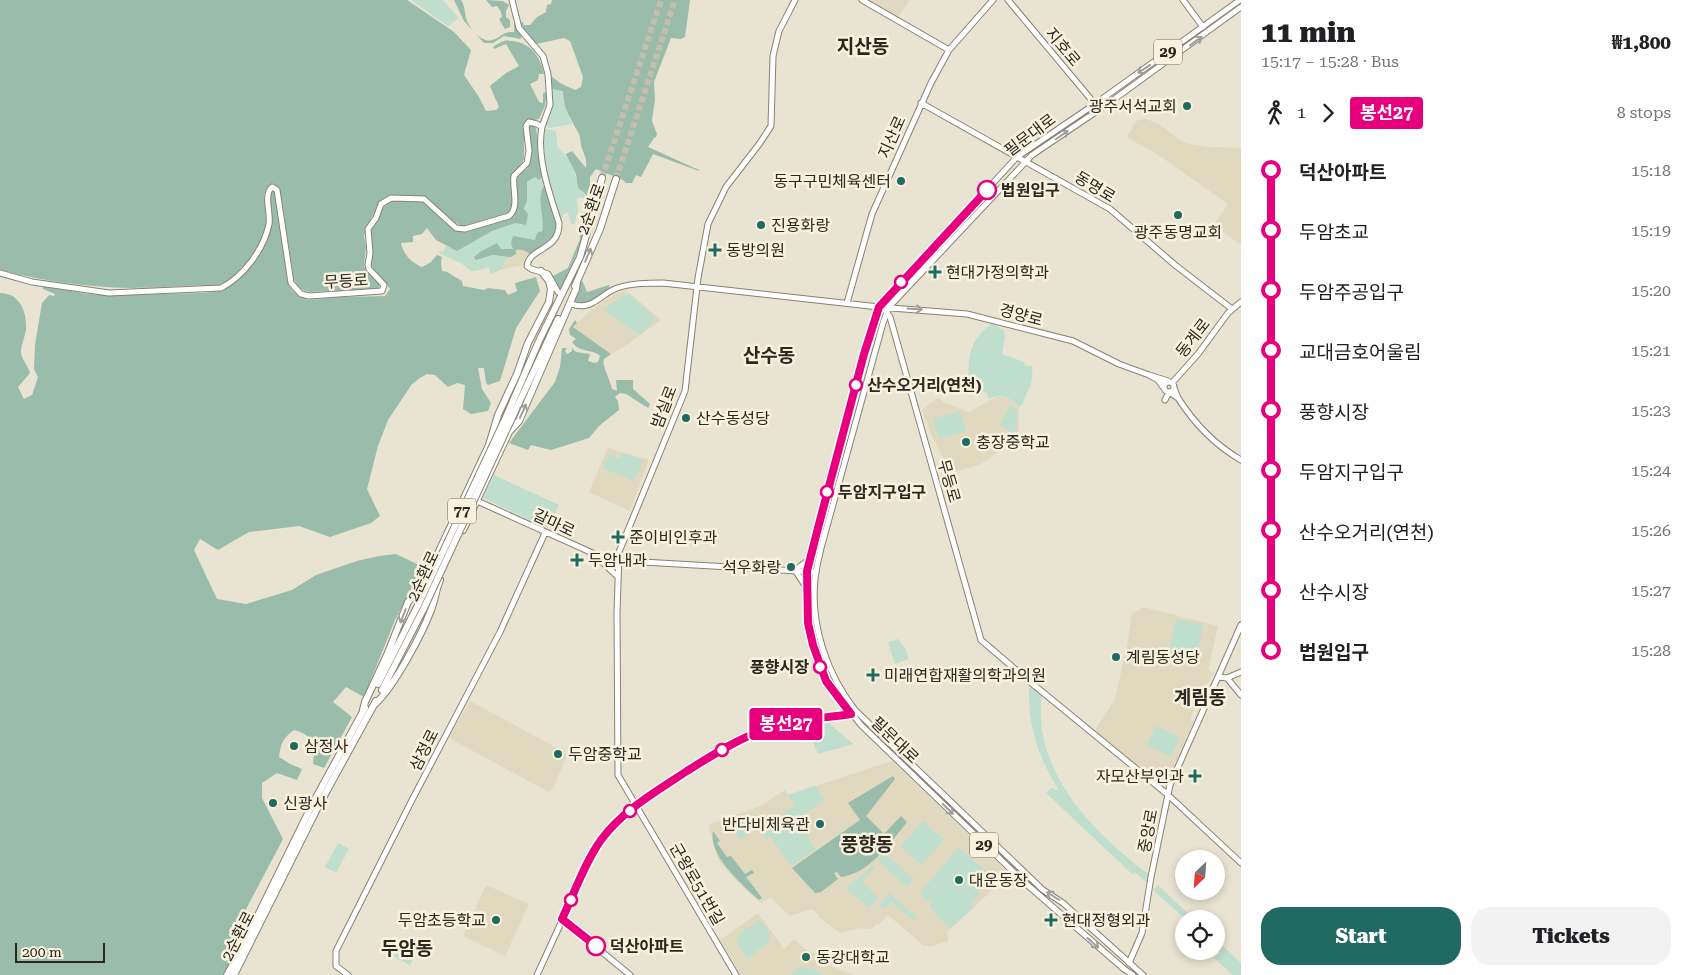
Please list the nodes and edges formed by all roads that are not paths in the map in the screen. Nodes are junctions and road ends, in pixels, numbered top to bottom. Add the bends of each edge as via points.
1 (512, 0) edge
2 (795, 0) edge
3 (862, 0) edge
4 (993, 0) edge
5 (1008, 0) edge
6 (1183, 0) edge
7 (1240, 0) edge
8 (1241, 7) edge
9 (1203, 27) junction
10 (949, 50) junction
11 (922, 103) junction
12 (1095, 104) junction
13 (1100, 110) junction
14 (542, 127) junction
15 (1017, 157) junction
16 (1026, 162) junction
17 (602, 178) tunnel mouth
18 (616, 179) tunnel mouth
19 (541, 271) junction
20 (0, 273) edge
21 (574, 280) junction
22 (697, 286) junction
23 (561, 292) junction
24 (847, 302) junction
25 (1241, 302) edge
26 (571, 304) dead end
27 (879, 307) junction
28 (1232, 308) junction
29 (888, 309) junction
30 (517, 374) junction
31 (1149, 375) junction
32 (1171, 386) junction
33 (1165, 400) dead end
34 (498, 415) junction
35 (508, 418) junction
36 (494, 427) junction
37 (512, 429) junction
38 (486, 451) junction
39 (1241, 460) edge
40 (483, 470) junction
41 (468, 497) junction
42 (478, 501) junction
43 (474, 508) junction
44 (462, 518) junction
45 (459, 525) junction
46 (545, 532) junction
47 (458, 540) junction
48 (595, 555) junction
49 (810, 559) junction
50 (618, 562) junction
51 (795, 570) junction
52 (807, 571) junction
53 (816, 572) junction
54 (618, 578) junction
55 (419, 588) junction
56 (807, 588) junction
57 (436, 590) junction
58 (421, 606) junction
59 (1241, 624) edge
60 (1241, 672) edge
61 (1218, 677) junction
62 (1227, 678) junction
63 (1241, 695) edge
64 (375, 704) junction
65 (363, 710) junction
66 (853, 712) junction
67 (329, 780) junction
68 (1167, 794) junction
69 (636, 805) junction
70 (1241, 863) edge
71 (562, 919) junction
72 (250, 937) junction
73 (1129, 963) junction
74 (1127, 973) edge
75 (227, 975) edge
76 (234, 975) edge
77 (348, 975) edge
78 (537, 975) edge
79 (630, 975) edge
80 (736, 975) edge
81 (1143, 975) edge

1 - 14 main road via 519,28 540,52 545,63 550,99
2 - 22 main road, 밤실로 via 780,31 773,56 771,126 718,200 706,230
3 - 10 main road
4 - 10 main road, 지산로
5 - 12 main road, 지호로
6 - 9 main road
7 - 9 main road, 필문대로 / 29
13 -> 8 main road, 필문대로 / 29
9 -> 12 main road, 필문대로 / 29
10 - 11 main road, 지산로
11 - 15 main road, 동명로
11 - 24 main road, 지산로 via 872,214
12 - 13 main road, 지호로
12 - 15 main road, 필문대로 / 29
16 -> 13 main road, 필문대로 / 29
14 - 19 main road via 542,156 559,230 555,240 527,262 528,267
14 - 20 main road, 무등로 via 532,122 526,126 527,163 514,176 514,209 509,216 464,230 451,226 424,199 391,198 381,204 367,235 369,269 384,285 382,291 301,294 290,277 277,190 272,187 267,197 269,224 258,253 239,275 221,288 109,293 32,282
15 - 16 main road, 동명로
15 - 27 main road, 필문대로 / 29
16 - 28 main road, 동명로 via 1110,209
16 - 29 main road, 필문대로 / 29
17 - 21 highway, 2순환로 / 77
21 -> 18 highway, 2순환로 / 77 via 600,229
19 - 23 main road via 550,276
19 - 30 highway via 549,281 550,297
21 - 23 highway, 2순환로 / 77
21 - 35 highway, 2순환로 / 77
37 -> 21 highway via 519,421 576,289
22 - 24 main road
22 - 26 main road via 636,284 617,288 588,305
22 - 50 main road, 밤실로 via 685,391 619,552
23 - 30 highway
23 - 35 highway, 2순환로 / 77
24 - 27 main road
25 - 28 main road
27 - 29 main road, 경양로
27 - 49 main road, 필문대로 / 29
28 - 32 main road, 동계로
29 -> 31 main road, 경양로 via 942,311 982,317 1070,341
29 - 53 main road, 필문대로 / 29
29 - 68 main road, 무등로 via 981,640
30 - 34 highway
31 - 32 main road, 경양로
31 - 32 main road, 경양로 via 1163,387 1165,383
32 - 33 main road
32 - 39 main road via 1186,411 1211,438
34 - 36 highway
34 - 37 highway via 498,424
35 - 58 highway, 2순환로 / 77, bridge
36 - 38 highway
36 - 40 highway via 495,440
37 - 42 highway
38 - 40 highway
38 - 41 highway
40 - 41 highway
41 - 42 main road, 갈마로
41 - 44 highway
41 - 55 highway
42 - 43 highway
42 - 46 main road, 갈마로
43 - 44 highway
43 - 47 highway
44 - 45 highway
45 - 47 highway
45 - 57 highway
46 - 48 main road, 갈마로
46 - 77 main road, 삼정로 via 496,640 339,944 335,954 336,965
47 - 57 highway
48 - 50 main road, 갈마로
48 - 54 main road
49 - 51 main road
49 - 52 main road, 필문대로 / 29
50 - 51 main road, 갈마로
50 - 54 main road, 밤실로
51 - 52 main road, 갈마로
51 - 56 main road
52 - 53 main road, 갈마로
52 - 56 main road, 필문대로 / 29
53 - 66 main road, 필문대로 / 29 via 816,610 823,649 836,683
54 - 69 main road, 밤실로 via 618,775
55 - 57 highway
55 -> 65 highway via 408,602
56 - 66 main road, 필문대로 / 29 via 808,623 817,658 826,681
57 - 64 highway via 431,610 407,658
58 - 64 highway, 2순환로 / 77
58 - 65 highway, 2순환로 / 77
59 - 61 main road, 중앙로
60 - 62 main road
61 - 62 main road
61 - 68 main road, 중앙로
62 - 63 main road
64 - 67 highway, 2순환로 / 77
65 - 67 highway, 2순환로 / 77
66 - 69 main road via 757,732 711,756
73 -> 66 main road, 필문대로 / 29 via 1063,903 1043,890
66 -> 74 main road, 필문대로 / 29 via 1024,882
67 - 72 highway, 2순환로 / 77
68 - 70 main road, 무등로
68 - 73 main road, 중앙로 via 1142,933
69 - 71 main road via 599,843
69 - 80 main road, 군왕로51번길
71 - 78 main road
71 - 79 main road
72 - 75 highway, 2순환로 / 77
72 - 76 highway, 2순환로 / 77
73 - 74 main road, 중앙로
73 - 81 main road, 필문대로

